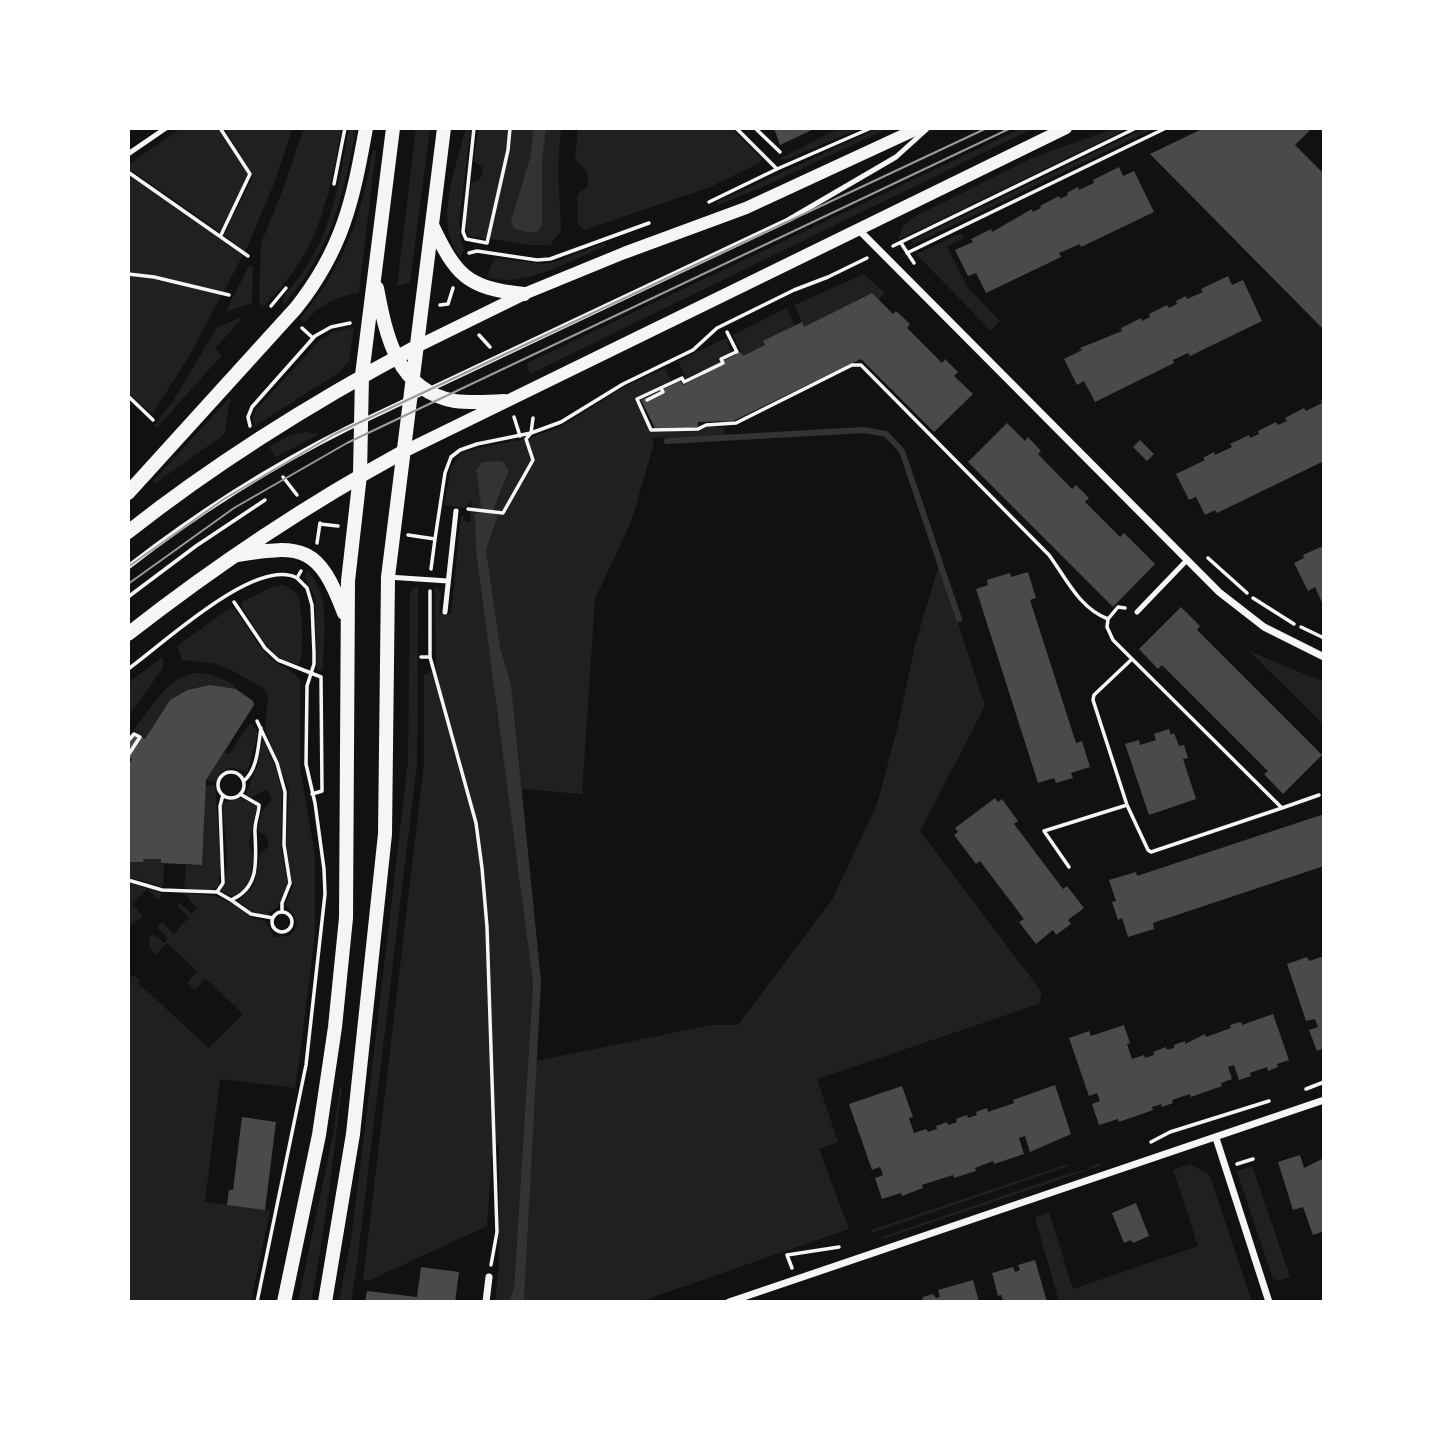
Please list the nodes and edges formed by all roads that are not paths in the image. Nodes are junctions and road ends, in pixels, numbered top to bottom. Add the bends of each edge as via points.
1 (166, 128) edge
2 (366, 128) edge
3 (393, 128) edge
4 (444, 128) edge
5 (919, 128) edge
6 (928, 128) edge
7 (1066, 128) edge
8 (128, 155) edge
9 (432, 224) junction
10 (858, 229) junction
11 (374, 276) junction
12 (524, 294) junction
13 (416, 347) junction
14 (396, 358) junction
15 (362, 375) junction
16 (412, 378) junction
17 (427, 390) junction
18 (410, 398) junction
19 (504, 401) junction
20 (361, 422) junction
21 (403, 452) junction
22 (360, 475) junction
23 (128, 493) edge
24 (456, 510) dead end
25 (128, 532) edge
26 (233, 556) junction
27 (1187, 560) junction
28 (128, 568) edge
29 (388, 577) junction
30 (448, 581) junction
31 (444, 612) dead end
32 (1137, 612) road end
33 (347, 621) junction
34 (128, 634) edge
35 (1324, 657) edge
36 (1324, 1100) edge
37 (1216, 1138) junction
38 (489, 1277) road end
39 (284, 1302) edge
40 (325, 1302) edge
41 (486, 1302) edge
42 (729, 1302) edge
43 (1269, 1302) edge

1 - 8 lane
2 - 23 main road via 346,221 316,283
3 - 11 main road
4 - 9 main road
5 - 12 street via 766,200
6 - 17 lane via 897,157 788,220
7 - 10 street
9 - 12 main road via 446,254 465,276 488,289
9 - 13 main road
10 - 19 street
10 - 27 street
11 - 14 main road via 386,335
11 - 15 main road
12 - 13 street
13 - 14 main road
13 - 16 main road
14 - 15 main road
14 - 16 main road
15 - 20 main road
15 - 25 main road via 251,444
16 - 17 main road
16 - 18 main road
17 - 18 lane
17 - 19 main road via 457,401
18 - 20 lane
18 - 21 main road
19 - 21 street
20 - 22 main road
20 - 28 lane via 240,489
21 - 22 main road
21 - 29 main road
22 - 26 main road
22 - 33 main road
24 - 30 lane
26 - 33 main road via 278,549 309,557 328,576
26 - 34 main road
27 - 32 lane
27 - 35 street via 1242,612
29 - 30 lane
29 - 40 main road via 385,834 353,1134
30 - 31 lane
33 - 39 main road via 346,918 319,1135
36 - 37 street
37 - 42 street
37 - 43 street
38 - 41 street

